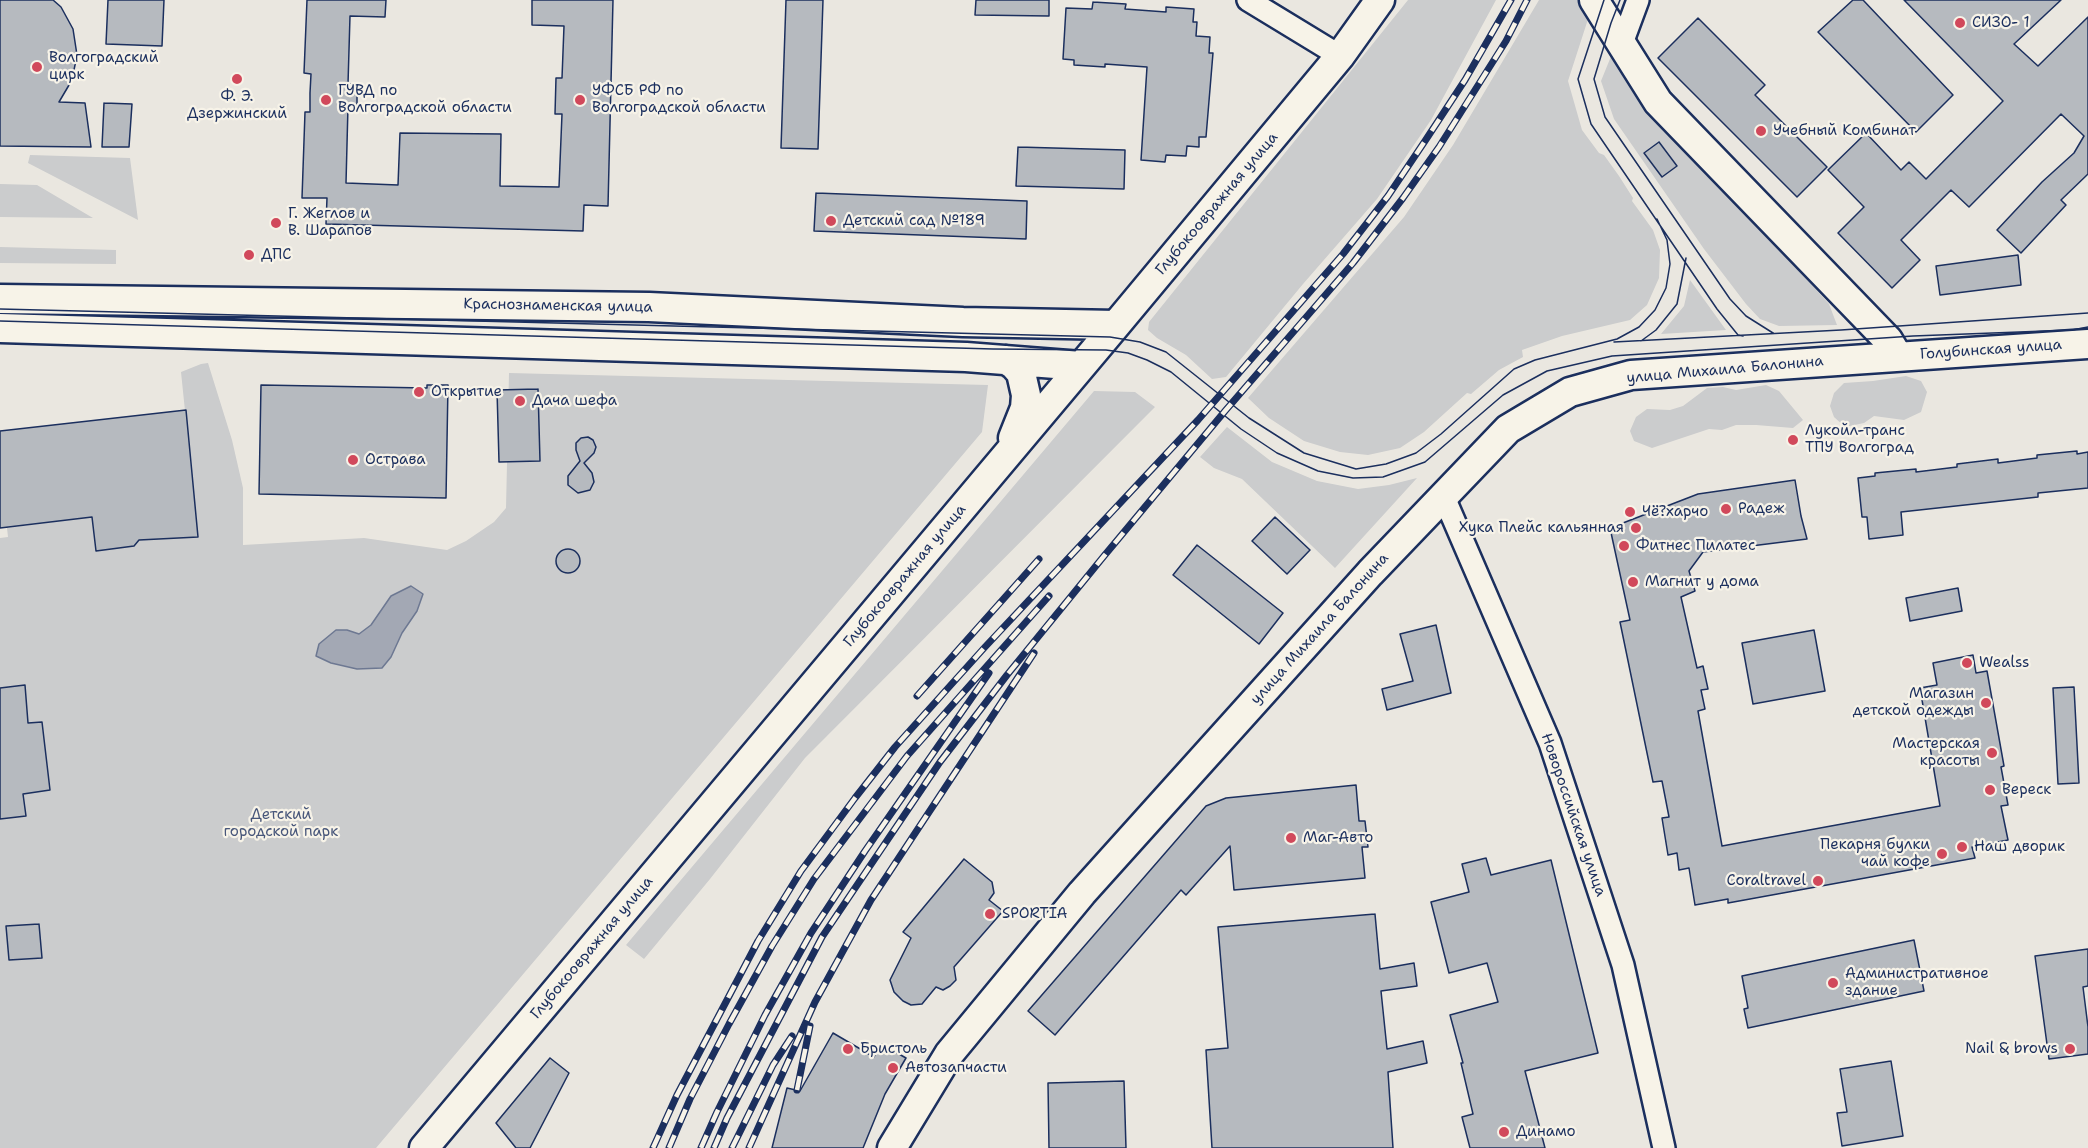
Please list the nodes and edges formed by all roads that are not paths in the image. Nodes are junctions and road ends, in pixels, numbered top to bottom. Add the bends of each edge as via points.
1 (1248, 0) edge
2 (1380, 0) edge
3 (1594, 0) edge
4 (1638, 0) edge
5 (1621, 46) junction
6 (1340, 56) junction
7 (0, 299) edge
8 (1116, 326) junction
9 (0, 328) edge
10 (2088, 344) edge
11 (1894, 356) junction
12 (1006, 360) junction
13 (1081, 366) junction
14 (1005, 458) junction
15 (1443, 495) junction
16 (424, 1148) edge
17 (892, 1148) edge
18 (1664, 1148) edge

1 - 6 street
2 - 6 main road, Глубокоовражная улица
3 - 5 main road
4 - 5 street
5 - 11 main road via 1658,102 1888,340
6 - 8 main road, Глубокоовражная улица
7 - 8 main road, Краснознаменская улица via 649,307
8 - 13 main road, Глубокоовражная улица
9 - 12 main road
10 - 11 main road, Голубинская улица
11 - 15 main road, улица Михаила Балонина via 1631,375 1570,392 1508,429
12 - 13 main road
12 - 14 main road via 1021,374 1026,395 1021,420
13 - 14 main road, Глубокоовражная улица
14 - 16 main road, Глубокоовражная улица
15 - 17 main road, улица Михаила Балонина via 1082,893 949,1054
15 - 18 street, Новороссийская улица via 1550,743 1623,964

